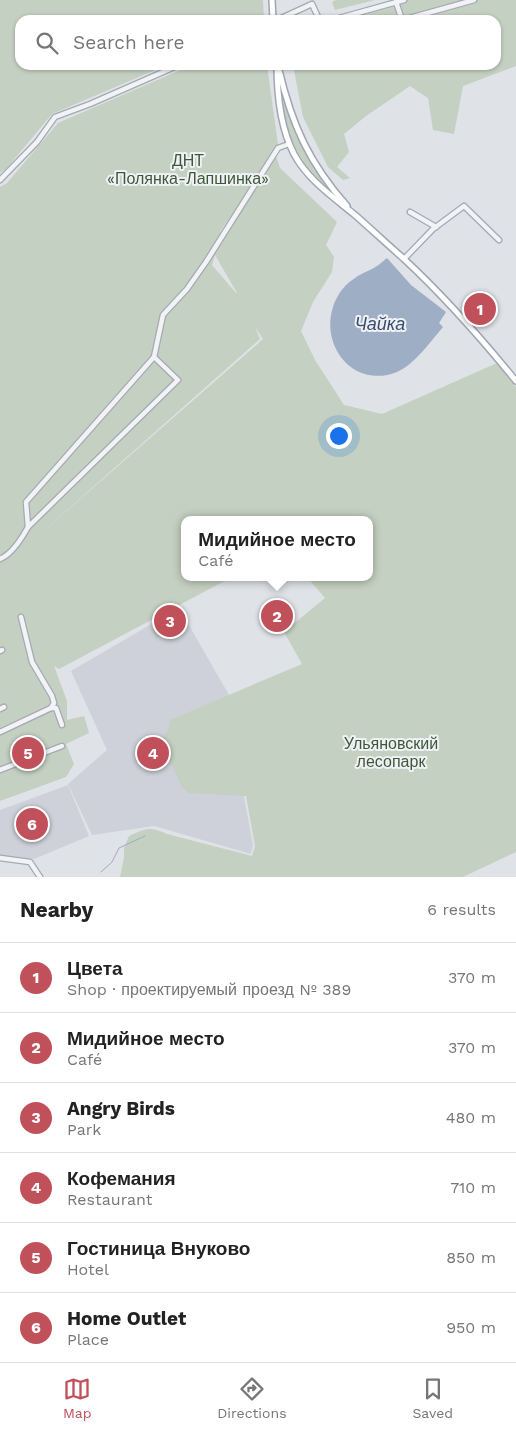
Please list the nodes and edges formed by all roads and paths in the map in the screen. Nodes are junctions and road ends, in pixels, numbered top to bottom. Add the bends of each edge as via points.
1 (272, 0) edge
2 (404, 0) edge
3 (474, 0) edge
4 (396, 2) junction
5 (273, 15) edge
6 (288, 15) edge
7 (317, 15) edge
8 (350, 15) edge
9 (400, 15) edge
10 (423, 15) edge
11 (168, 70) edge
12 (278, 70) edge
13 (279, 70) edge
14 (289, 144) junction
15 (0, 180) edge
16 (410, 212) dead end
17 (354, 214) junction
18 (436, 227) junction
19 (499, 240) dead end
20 (404, 259) junction
21 (154, 357) junction
22 (516, 381) edge
23 (28, 527) junction
24 (0, 559) edge
25 (21, 618) dead end
26 (51, 708) junction
27 (62, 725) dead end
28 (0, 732) edge
29 (62, 746) dead end
30 (0, 770) edge
31 (0, 858) edge
32 (40, 877) edge

1 - 5 main road
2 - 4 street
3 - 10 street
4 - 8 street
4 - 9 street
6 - 7 street via 312,4
11 - 15 street via 55,117 37,142
12 - 14 main road via 280,110
13 - 17 main road via 289,108 309,155 328,185
14 - 17 main road via 306,173
14 - 21 street via 278,148 206,262 163,315
16 - 18 street
17 - 20 main road
18 - 19 street via 464,206
18 - 20 street
20 - 22 main road via 438,292
21 - 23 street via 26,502
21 - 23 street via 178,380
23 - 24 street via 6,557
25 - 26 street via 32,662 52,696 54,703
26 - 27 street via 56,708
26 - 28 street
29 - 30 street
31 - 32 street via 30,862

